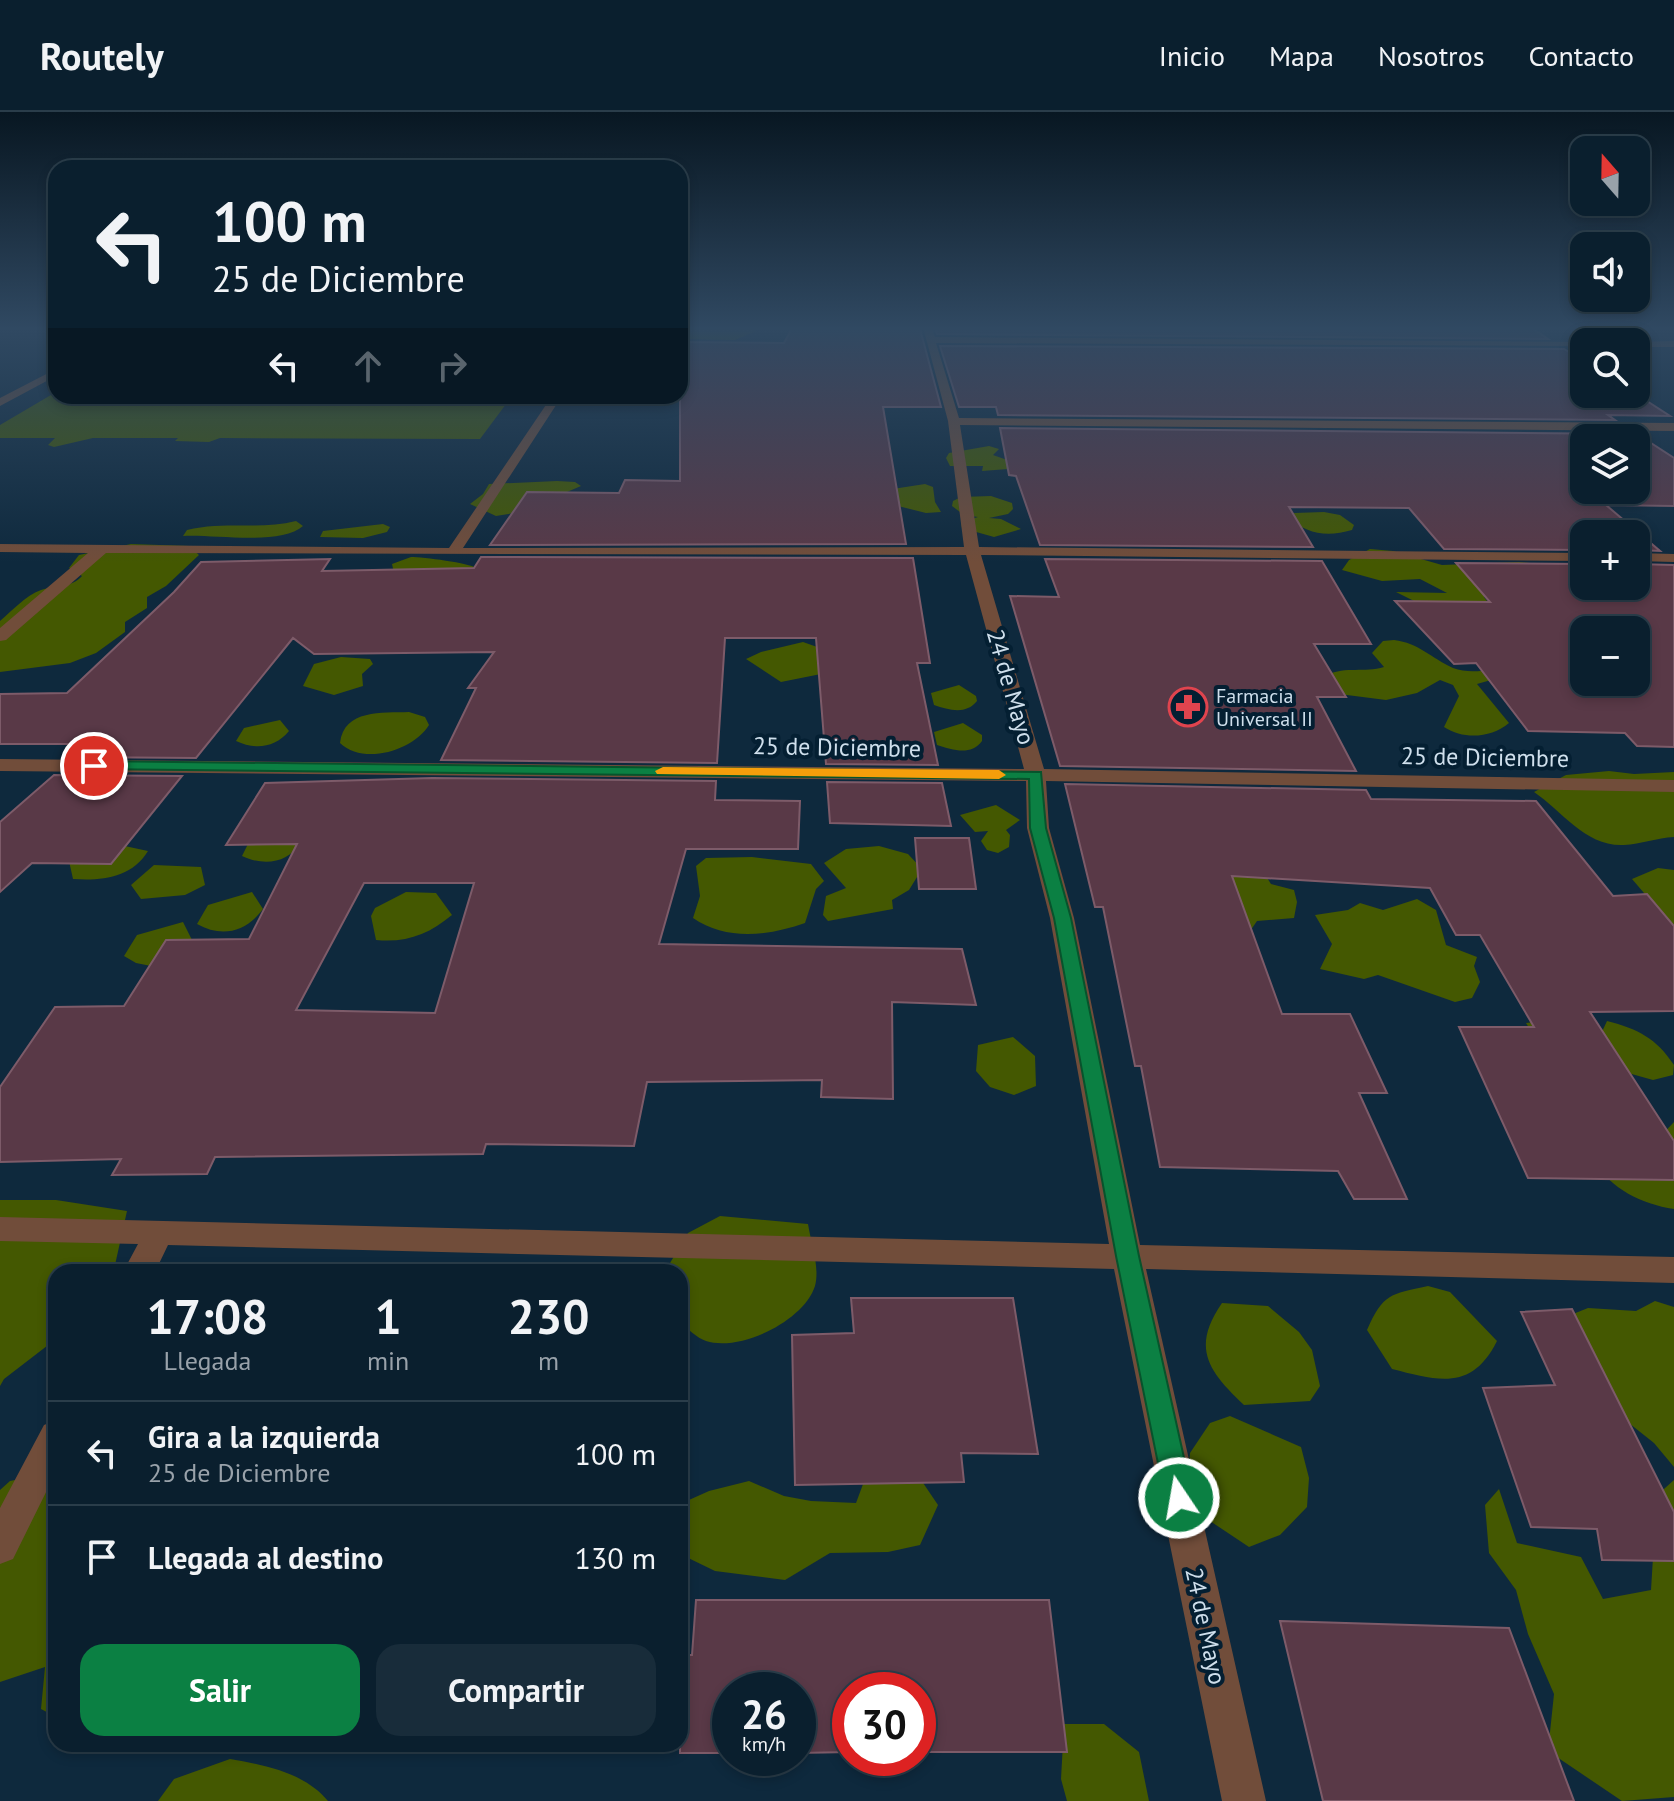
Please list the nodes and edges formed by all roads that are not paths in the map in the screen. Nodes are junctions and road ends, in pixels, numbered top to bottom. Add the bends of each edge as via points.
1 (550, 406) edge
2 (950, 406) edge
3 (954, 421) junction
4 (1674, 427) edge
5 (0, 548) edge
6 (102, 549) junction
7 (972, 551) junction
8 (453, 552) junction
9 (1570, 557) edge
10 (1650, 557) edge
11 (1674, 558) edge
12 (0, 636) edge
13 (0, 765) edge
14 (1036, 775) junction
15 (1674, 786) edge
16 (0, 1229) edge
17 (159, 1233) junction
18 (1127, 1256) junction
19 (143, 1264) edge
20 (1674, 1270) edge
21 (48, 1452) edge
22 (0, 1546) edge
23 (1244, 1801) edge

1 - 8 street
2 - 3 street, 24 de Mayo
3 - 4 street
3 - 7 street, 24 de Mayo
5 - 6 street
6 - 8 street
6 - 12 street
7 - 8 street
7 - 9 street
7 - 14 street, 24 de Mayo
10 - 11 street
13 - 14 street, 25 de Diciembre
14 - 15 street, 25 de Diciembre
14 - 18 street, 24 de Mayo via 1038,828 1062,918
16 - 17 street
17 - 18 street
17 - 19 street
18 - 20 street
18 - 23 street, 24 de Mayo
21 - 22 street

